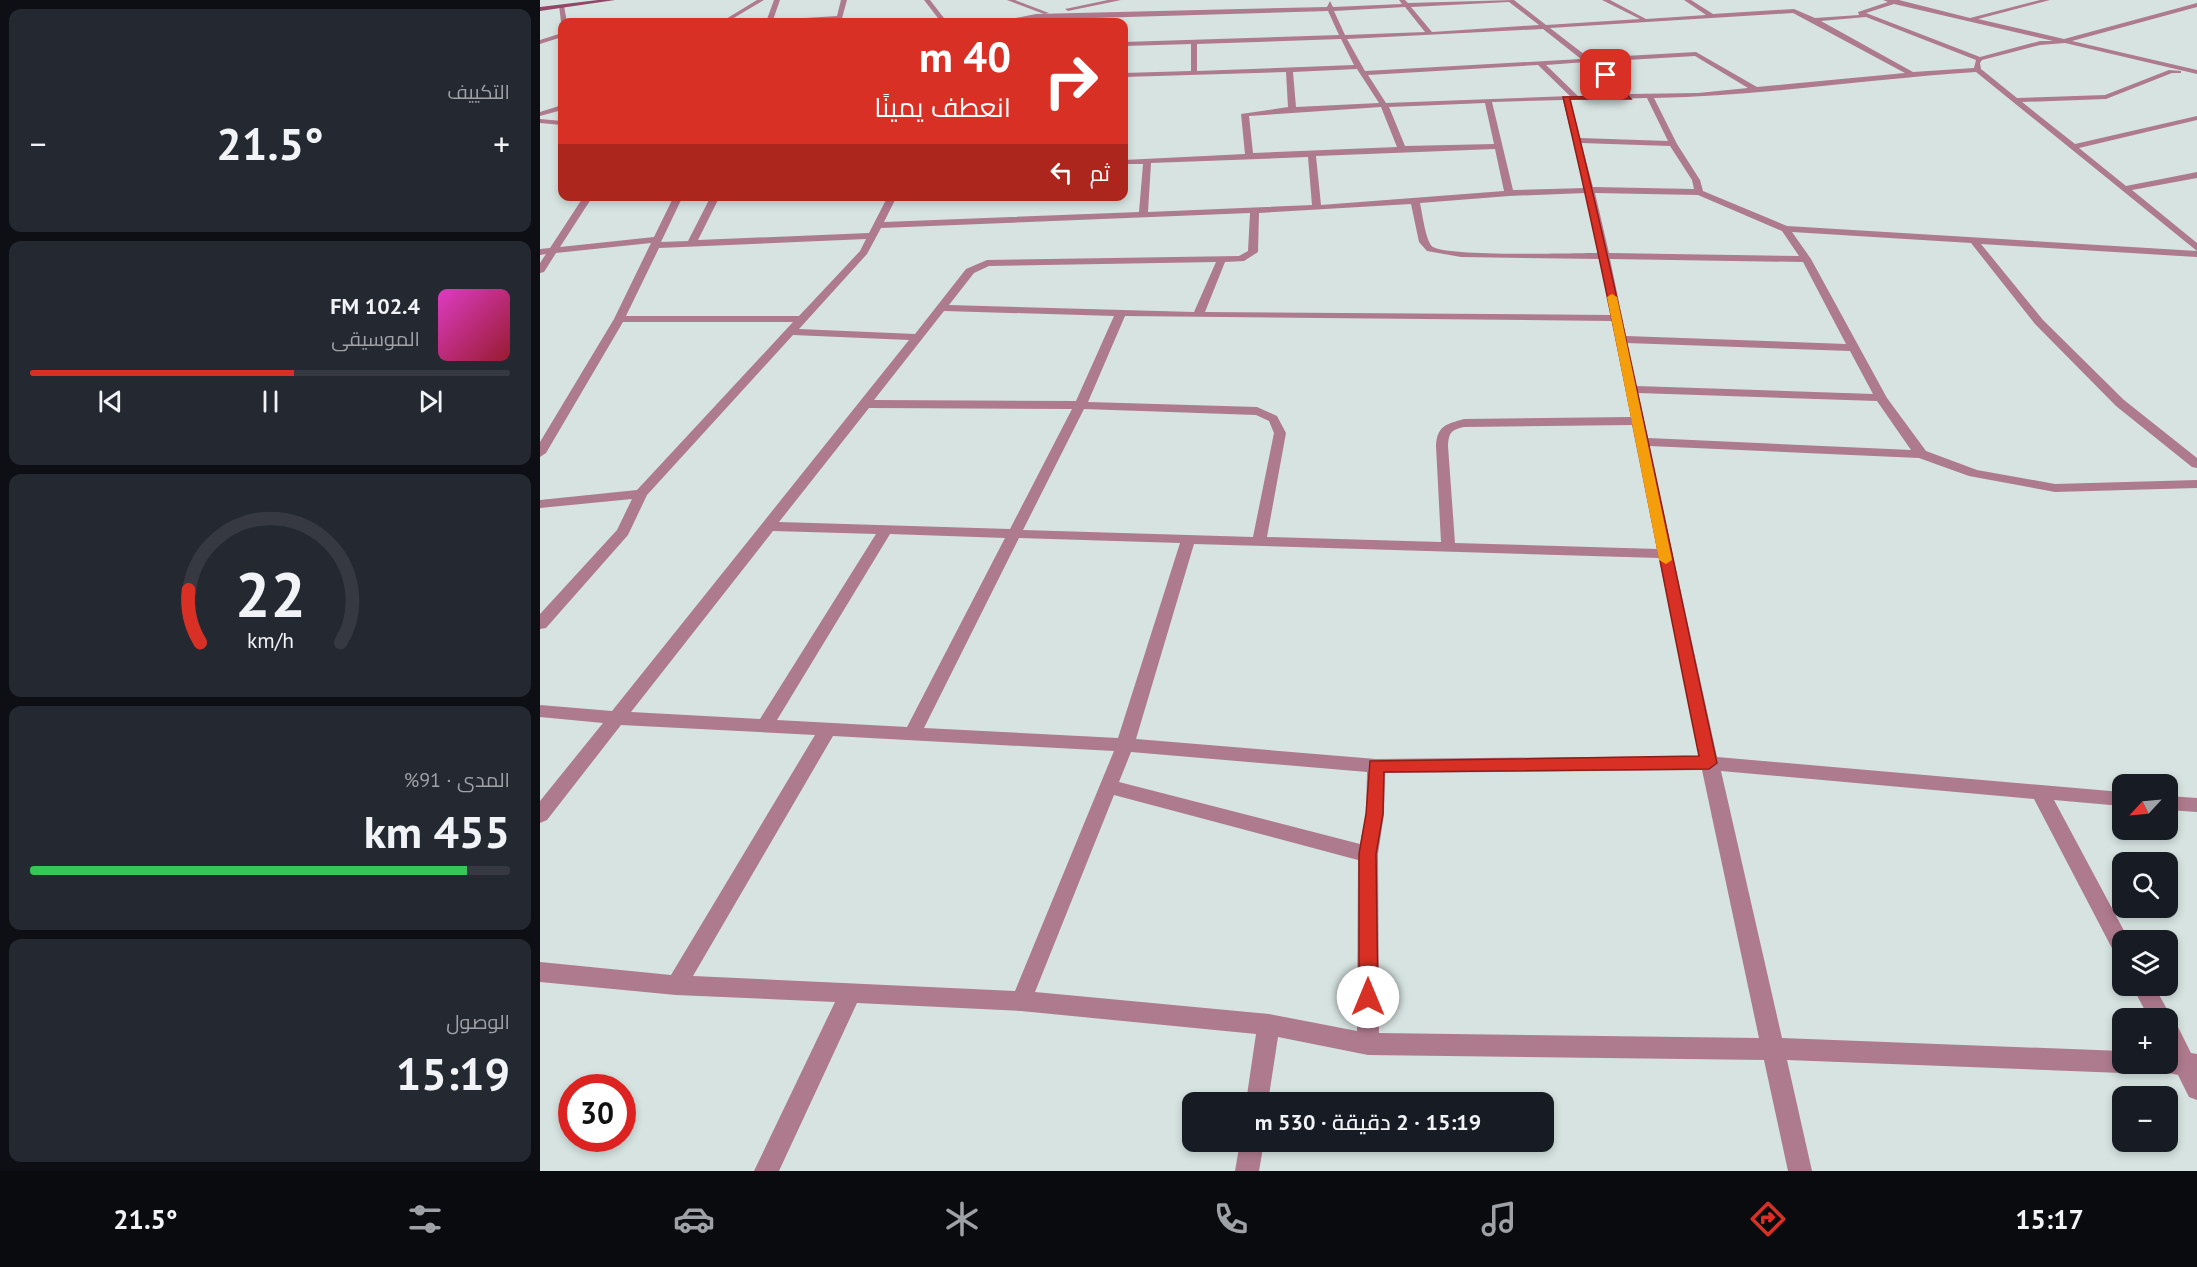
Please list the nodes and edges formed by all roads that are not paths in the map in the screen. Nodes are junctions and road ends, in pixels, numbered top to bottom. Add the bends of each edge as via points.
1 (583, 0) edge
2 (612, 0) edge
3 (761, 0) edge
4 (777, 0) edge
5 (844, 0) edge
6 (927, 0) edge
7 (1010, 0) edge
8 (1118, 0) edge
9 (1330, 0) edge
10 (1511, 0) edge
11 (1605, 0) edge
12 (1687, 0) edge
13 (1893, 0) edge
14 (2047, 0) edge
15 (2188, 0) edge
16 (1405, 3) edge
17 (2197, 3) edge
18 (1778, 4) dead end
19 (561, 6) junction
20 (1089, 6) junction
21 (540, 7) edge
22 (1330, 9) junction
23 (1794, 11) junction
24 (1046, 13) junction
25 (1711, 15) junction
26 (1865, 16) junction
27 (563, 18) edge
28 (731, 18) edge
29 (771, 18) edge
30 (840, 18) edge
31 (941, 18) edge
32 (1026, 18) edge
33 (1087, 18) edge
34 (1097, 18) edge
35 (1646, 19) junction
36 (1814, 20) junction
37 (1969, 20) junction
38 (1546, 26) junction
39 (2077, 29) dead end
40 (2066, 32) dead end
41 (1430, 34) junction
42 (558, 36) edge
43 (1346, 37) junction
44 (2042, 41) junction
45 (540, 42) edge
46 (1194, 42) junction
47 (2062, 42) junction
48 (1128, 44) edge
49 (1342, 58) dead end
50 (1353, 58) junction
51 (1584, 59) junction
52 (1265, 62) dead end
53 (1539, 62) junction
54 (1979, 64) junction
55 (1288, 70) junction
56 (1361, 70) junction
57 (1260, 71) junction
58 (1194, 72) junction
59 (2196, 73) edge
60 (1912, 74) junction
61 (1128, 75) edge
62 (1758, 91) junction
63 (1571, 97) junction
64 (1629, 98) junction
65 (1650, 98) junction
66 (1488, 100) junction
67 (2014, 100) junction
68 (1384, 105) junction
69 (558, 109) edge
70 (1292, 109) junction
71 (540, 114) edge
72 (2196, 118) edge
73 (540, 121) edge
74 (558, 123) edge
75 (1576, 140) junction
76 (1673, 144) junction
77 (1499, 146) junction
78 (2074, 147) junction
79 (1402, 149) junction
80 (1312, 154) junction
81 (1249, 156) junction
82 (1147, 161) junction
83 (1128, 162) edge
84 (2194, 178) edge
85 (2126, 189) junction
86 (1588, 190) junction
87 (1699, 192) junction
88 (1509, 194) junction
89 (586, 201) edge
90 (677, 201) edge
91 (714, 201) edge
92 (891, 201) edge
93 (1415, 201) junction
94 (1317, 208) junction
95 (1255, 210) junction
96 (1143, 216) junction
97 (880, 225) junction
98 (1785, 230) junction
99 (873, 236) junction
100 (658, 242) junction
101 (1976, 242) junction
102 (692, 244) junction
103 (2197, 248) edge
104 (555, 250) junction
105 (540, 252) edge
106 (2197, 254) edge
107 (1605, 256) junction
108 (1806, 260) junction
109 (1221, 261) junction
110 (540, 270) edge
111 (942, 308) junction
112 (1121, 313) junction
113 (1198, 315) junction
114 (1615, 318) junction
115 (619, 319) junction
116 (803, 319) junction
117 (791, 332) junction
118 (917, 337) junction
119 (1620, 339) junction
120 (1854, 348) junction
121 (1630, 389) junction
122 (1881, 398) junction
123 (864, 404) junction
124 (1080, 405) junction
125 (1636, 421) junction
126 (1641, 442) junction
127 (540, 453) edge
128 (1921, 454) junction
129 (2195, 459) edge
130 (2197, 484) edge
131 (641, 494) junction
132 (540, 504) edge
133 (766, 526) junction
134 (885, 530) junction
135 (1015, 534) junction
136 (1188, 539) junction
137 (1259, 542) junction
138 (1448, 547) junction
139 (1665, 554) junction
140 (540, 624) edge
141 (540, 711) edge
142 (614, 718) junction
143 (765, 726) junction
144 (828, 729) junction
145 (912, 734) junction
146 (1125, 745) junction
147 (1709, 763) junction
148 (1376, 766) junction
149 (1110, 787) junction
150 (2040, 792) junction
151 (2112, 798) edge
152 (2178, 804) edge
153 (2197, 805) edge
154 (540, 815) edge
155 (1368, 854) junction
156 (2113, 930) edge
157 (540, 972) edge
158 (676, 986) junction
159 (850, 994) junction
160 (1021, 1001) junction
161 (1269, 1025) junction
162 (1368, 1044) junction
163 (1773, 1049) junction
164 (2112, 1062) edge
165 (2183, 1064) edge
166 (2197, 1089) edge
167 (1259, 1092) edge
168 (1250, 1152) edge
169 (766, 1171) edge
170 (1247, 1171) edge
171 (1800, 1171) edge

1 - 21 main road
2 - 19 main road
3 - 28 street
4 - 29 street
5 - 30 street
6 - 31 street
7 - 24 street
8 - 20 street
9 - 22 street
10 - 16 street
10 - 38 street
11 - 35 street
12 - 25 street
13 - 26 street via 1860,13
13 - 37 street
14 - 37 street
15 - 17 street
15 - 39 street
16 - 22 street
16 - 41 street
17 - 47 street
18 - 23 street
19 - 21 main road
19 - 27 street
20 - 24 street
20 - 33 street
22 - 34 street via 1173,10
22 - 43 street
23 - 25 street
23 - 36 street
24 - 32 street
25 - 35 street
26 - 36 street
26 - 54 street
35 - 38 street
36 - 60 street
37 - 44 street
38 - 41 street
38 - 51 street
40 - 44 street
41 - 43 street
42 - 45 street
43 - 46 street
43 - 50 street
44 - 47 street
44 - 54 street
46 - 48 street
46 - 58 street
47 - 59 street
49 - 50 street
50 - 56 street
51 - 53 street
51 - 62 street via 1696,54
51 - 64 street
52 - 57 street
53 - 56 street
53 - 63 street
54 - 60 street
54 - 67 street
55 - 56 street
55 - 57 street
55 - 70 street
56 - 68 street
57 - 58 street
58 - 61 street
59 - 67 street via 2171,71 2106,97
60 - 62 street
62 - 65 street
63 - 64 street
63 - 66 street
63 - 75 street
64 - 65 street
65 - 76 street
66 - 68 street
66 - 77 street
67 - 78 street
68 - 70 street
68 - 79 street
69 - 71 street
70 - 81 street via 1245,114
72 - 78 street
73 - 74 street
75 - 76 street
75 - 86 street
76 - 87 street via 1696,180
77 - 79 street
77 - 88 street
78 - 85 street
79 - 80 street
80 - 81 street
80 - 94 street
81 - 82 street
82 - 83 street
82 - 96 street
84 - 85 street
85 - 103 street
86 - 87 street
86 - 88 street
86 - 107 street
87 - 98 street
88 - 93 street
89 - 104 street
90 - 100 street
91 - 102 street
92 - 97 street
93 - 94 street
93 - 107 street via 1424,242 1441,253
94 - 95 street
95 - 96 street
95 - 109 street via 1253,252 1241,259
96 - 97 street
97 - 99 street
98 - 101 street
98 - 108 street
99 - 102 street
99 - 116 street via 864,252
100 - 102 street
100 - 104 street
100 - 115 street
101 - 106 street
101 - 129 street via 2038,322 2120,403
104 - 105 street
104 - 110 street
107 - 108 street
107 - 114 street
108 - 120 street
109 - 111 street via 987,263 970,271
109 - 113 street
111 - 112 street
111 - 118 street
112 - 113 street
112 - 124 street
113 - 114 street
114 - 119 street
115 - 116 street
115 - 127 street
116 - 117 street
117 - 118 street
117 - 131 street
118 - 123 street
119 - 120 street
119 - 121 street
120 - 122 street
121 - 122 street
121 - 125 street
122 - 128 street
123 - 124 street
123 - 133 street
124 - 135 street
124 - 137 street via 1257,411 1272,416 1280,433
125 - 126 street
125 - 138 street via 1464,423 1448,427 1442,446
126 - 128 street
126 - 139 street
128 - 130 street via 1974,473 2055,488
131 - 132 street
131 - 140 street via 623,532
133 - 134 street
133 - 142 street
134 - 135 street
134 - 143 street
135 - 136 street
135 - 145 street
136 - 137 street
136 - 146 street
137 - 138 street
138 - 139 street
139 - 147 street
141 - 142 street
142 - 143 street
142 - 154 street
143 - 144 street
144 - 145 street
144 - 158 street
145 - 146 street
146 - 148 street
146 - 149 street
147 - 148 street
147 - 150 street
147 - 163 street
148 - 155 street via 1375,814
149 - 155 street
149 - 160 street
150 - 151 street
150 - 156 street
152 - 153 street
155 - 162 street
157 - 158 street
158 - 159 street
159 - 160 street
159 - 169 street
160 - 161 street
161 - 162 street
161 - 167 street
162 - 163 street
163 - 164 street
163 - 171 street
165 - 166 street
168 - 170 street

